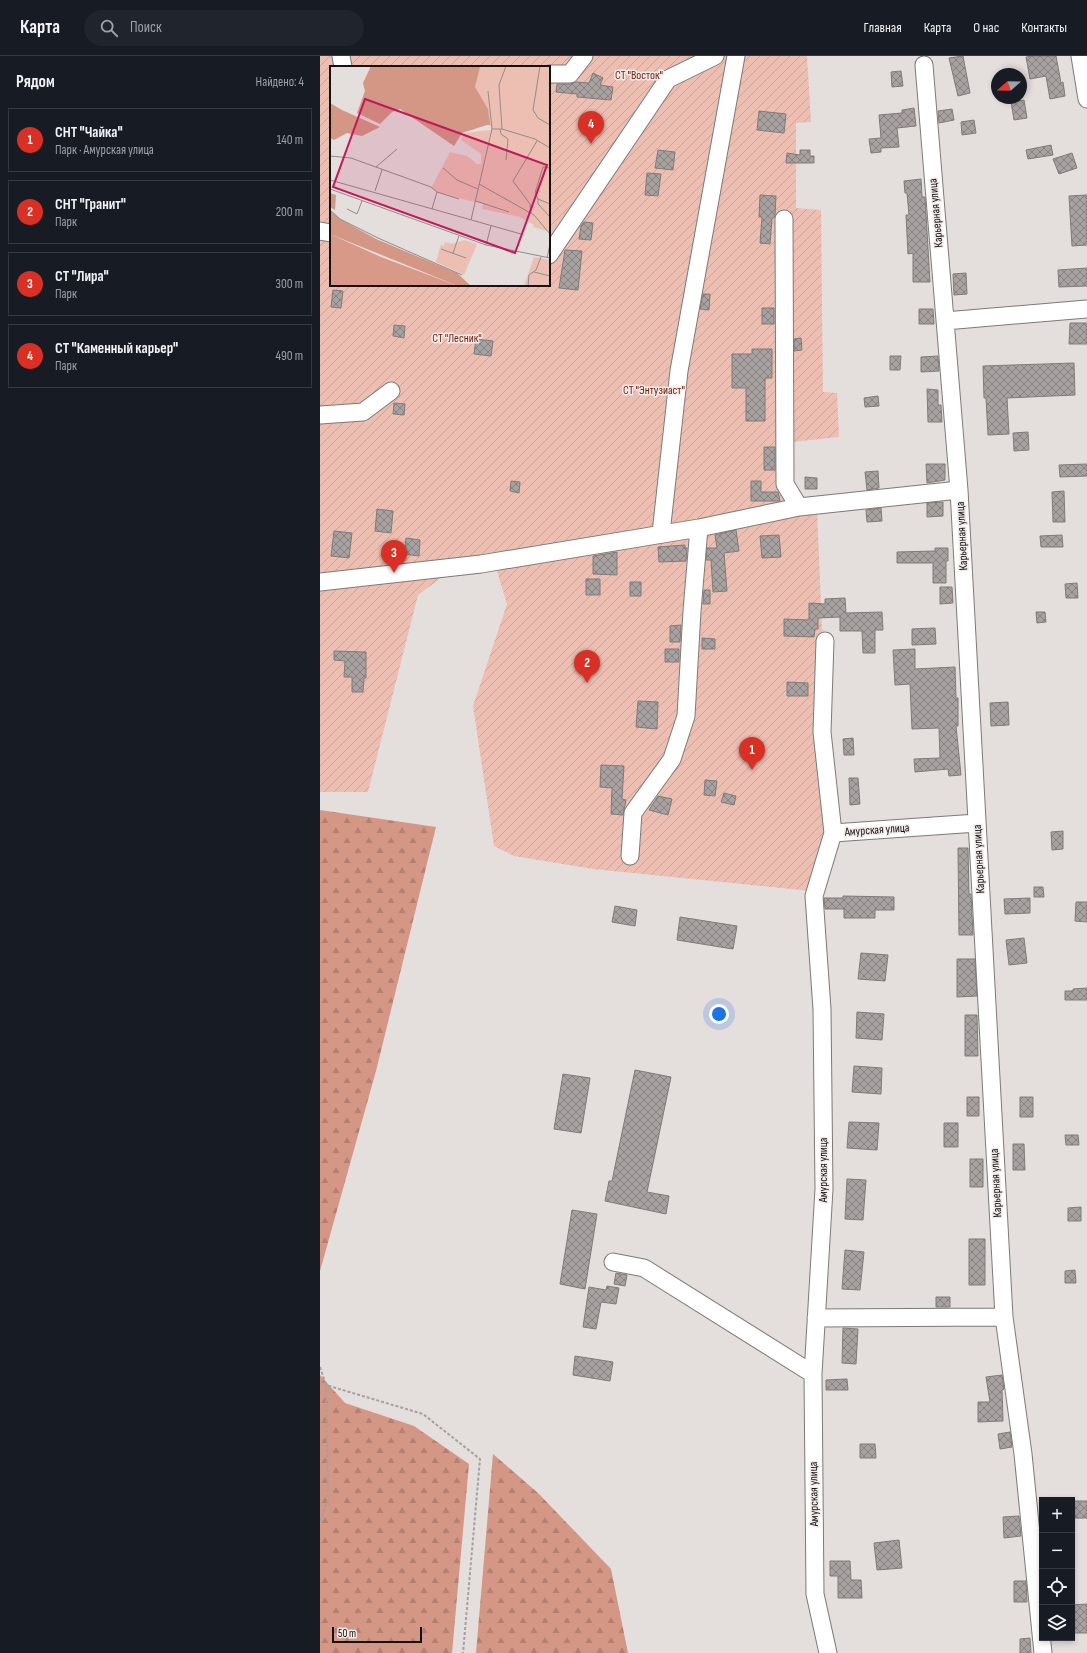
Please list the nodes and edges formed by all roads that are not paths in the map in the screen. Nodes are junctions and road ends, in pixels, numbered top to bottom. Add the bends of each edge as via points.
1 (341, 56) edge
2 (584, 56) edge
3 (716, 56) edge
4 (736, 56) edge
5 (1080, 56) edge
6 (924, 65) dead end
7 (343, 66) edge
8 (550, 74) edge
9 (1087, 99) edge
10 (784, 218) dead end
11 (320, 231) edge
12 (330, 233) edge
13 (550, 254) edge
14 (1087, 309) edge
15 (946, 321) junction
16 (391, 391) dead end
17 (320, 415) edge
18 (959, 490) junction
19 (799, 508) junction
20 (698, 528) junction
21 (661, 533) junction
22 (320, 582) edge
23 (825, 641) dead end
24 (977, 823) junction
25 (834, 833) junction
26 (630, 856) dead end
27 (613, 1262) dead end
28 (1004, 1317) junction
29 (816, 1318) junction
30 (813, 1374) junction
31 (828, 1653) edge
32 (1043, 1653) edge

1 - 7 street
2 - 8 street via 570,74
3 - 13 street via 668,79
4 - 21 street via 679,372
5 - 9 street
6 - 15 street, Карьерная улица
10 - 19 street via 784,484
11 - 12 street
14 - 15 street
15 - 18 street, Карьерная улица
16 - 17 street via 363,412
18 - 19 street
18 - 24 street, Карьерная улица
19 - 20 street
20 - 21 street
20 - 26 street via 686,716 672,759 633,813
21 - 22 street via 481,564
23 - 25 street via 822,732
24 - 25 street, Амурская улица
24 - 28 street, Карьерная улица
25 - 29 street, Амурская улица via 814,896 822,1009 824,1189
27 - 30 street via 644,1268
28 - 29 street
28 - 32 street, Карьерная улица via 1023,1454
29 - 30 street, Амурская улица
30 - 31 street, Амурская улица via 815,1594

